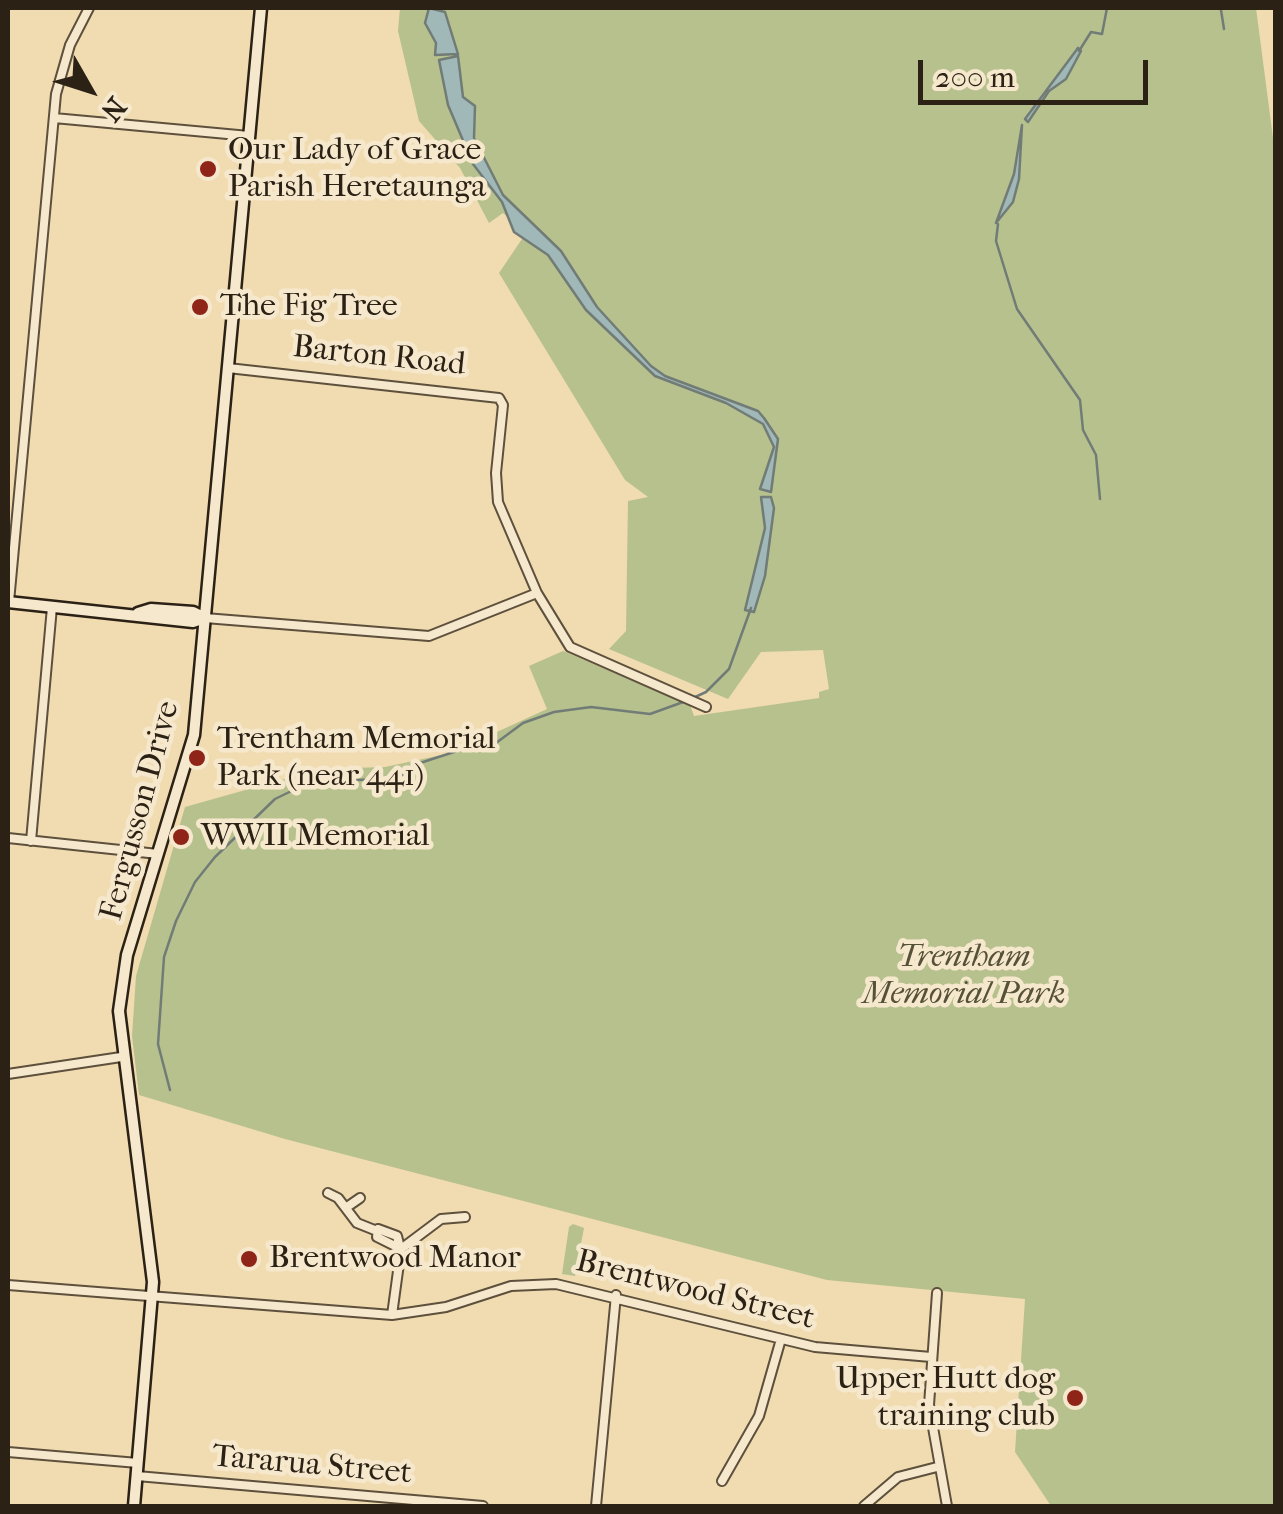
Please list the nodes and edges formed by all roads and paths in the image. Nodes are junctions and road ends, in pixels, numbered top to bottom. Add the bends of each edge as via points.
1 (89, 8) edge
2 (261, 8) edge
3 (54, 118) junction
4 (249, 136) junction
5 (228, 368) junction
6 (537, 592) junction
7 (8, 602) edge
8 (52, 607) junction
9 (205, 618) junction
10 (706, 707) dead end
11 (8, 838) edge
12 (31, 840) junction
13 (158, 854) junction
14 (122, 1057) junction
15 (8, 1074) edge
16 (328, 1193) dead end
17 (360, 1198) dead end
18 (347, 1208) junction
19 (465, 1217) dead end
20 (400, 1248) junction
21 (8, 1285) edge
22 (937, 1293) dead end
23 (616, 1295) junction
24 (152, 1297) junction
25 (392, 1314) junction
26 (781, 1339) junction
27 (931, 1358) junction
28 (8, 1452) edge
29 (138, 1463) junction
30 (938, 1467) junction
31 (136, 1476) junction
32 (722, 1481) dead end
33 (134, 1506) edge
34 (482, 1506) edge
35 (596, 1506) edge
36 (864, 1506) edge
37 (947, 1506) edge

1 - 3 street via 60,74
2 - 4 main road, Fergusson Drive
3 - 4 street
3 - 7 street
4 - 5 main road, Fergusson Drive
5 - 6 street, Barton Road via 499,398 498,502
5 - 9 main road, Fergusson Drive
6 - 9 street via 429,636
6 - 10 street via 570,647
7 - 8 main road
8 - 9 main road
8 - 12 street
9 - 13 main road, Fergusson Drive via 194,735
11 - 12 street
12 - 13 street
13 - 14 main road, Fergusson Drive via 122,984
14 - 15 street
14 - 24 main road, Fergusson Drive
16 - 18 street
17 - 18 street
18 - 20 street via 357,1224
19 - 20 street via 440,1219
20 - 25 street
21 - 24 street, Brentwood Street
22 - 27 street
23 - 25 street, Brentwood Street via 521,1284 446,1308
23 - 26 street, Brentwood Street
23 - 35 street
24 - 25 street, Brentwood Street
24 - 29 main road, Fergusson Drive
26 - 27 street, Brentwood Street
26 - 32 street via 760,1416
27 - 30 street via 928,1405
28 - 29 street
29 - 31 main road, Fergusson Drive
30 - 36 street via 898,1477
30 - 37 street
31 - 33 main road, Fergusson Drive
31 - 34 street, Tararua Street via 318,1497

